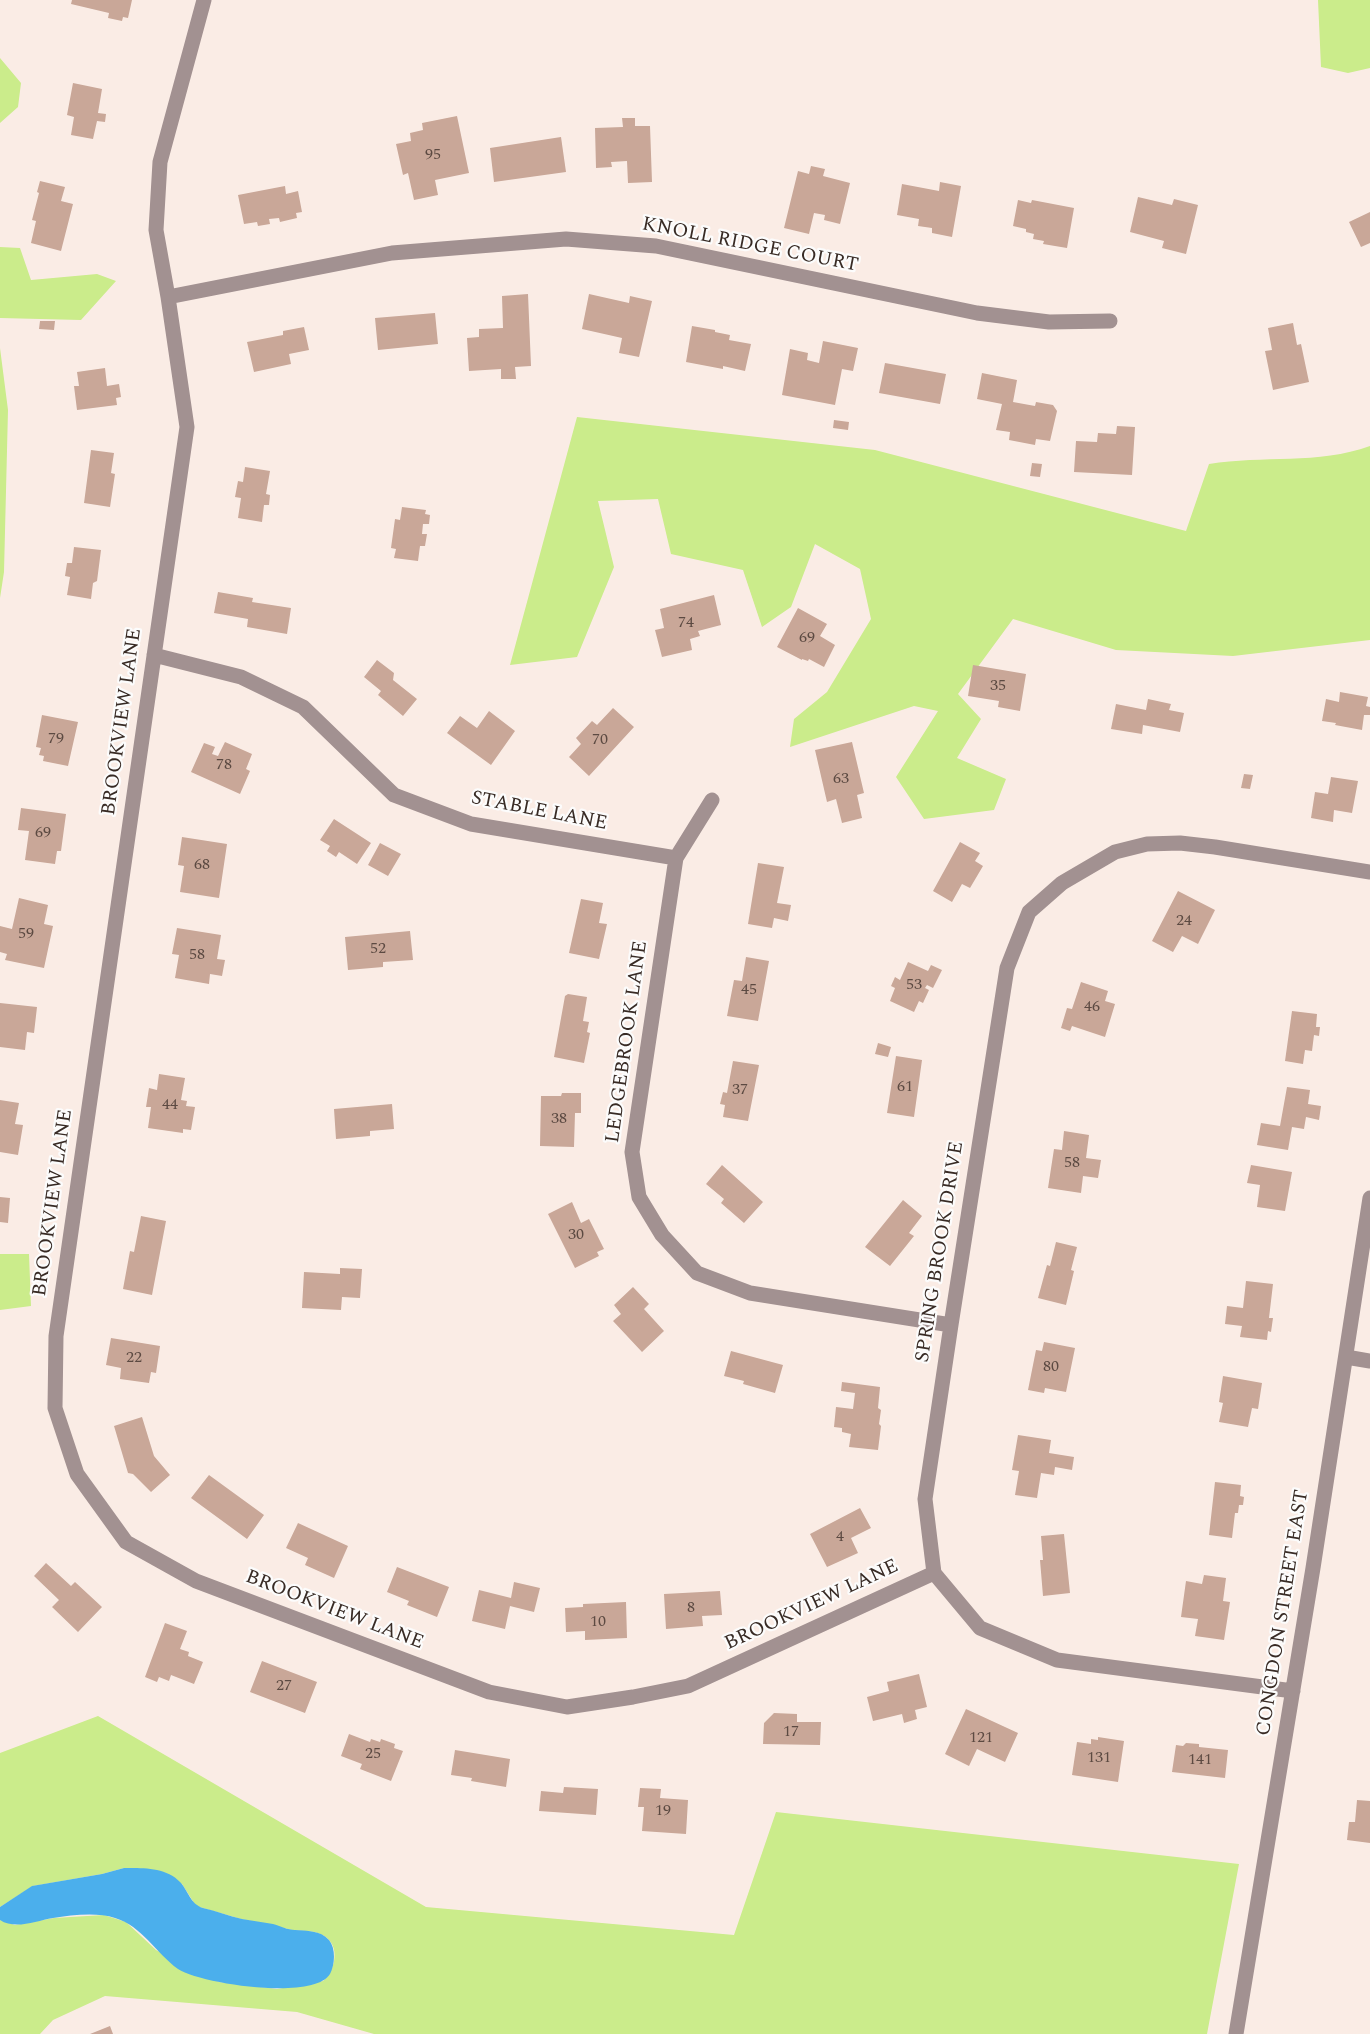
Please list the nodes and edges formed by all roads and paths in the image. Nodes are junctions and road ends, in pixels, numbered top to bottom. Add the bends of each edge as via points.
1 (204, 0) edge
2 (168, 297) junction
3 (1110, 321) dead end
4 (154, 655) junction
5 (712, 800) dead end
6 (676, 858) junction
7 (1370, 872) edge
8 (1370, 1198) edge
9 (951, 1325) junction
10 (1346, 1358) junction
11 (1370, 1361) edge
12 (934, 1572) junction
13 (1293, 1691) junction
14 (1236, 2034) edge

1 - 2 street, BROOKVIEW LANE via 160,162 156,230
2 - 3 street, KNOLL RIDGE COURT via 392,253 566,239 656,246 977,313 1048,322
2 - 4 street, BROOKVIEW LANE via 187,427
4 - 6 street, STABLE LANE via 241,676 303,707 394,795 471,824
4 - 12 street, BROOKVIEW LANE via 56,1336 55,1408 77,1474 126,1542 196,1581 489,1692 567,1707 688,1686
5 - 6 street, LEDGEBROOK LANE
6 - 9 street, LEDGEBROOK LANE via 632,1152 639,1197 662,1235 698,1273 750,1293
7 - 9 street, SPRING BROOK DRIVE via 1215,847 1147,844 1115,852 1084,868 1029,912 1007,968
8 - 10 street, CONGDON STREET EAST
9 - 12 street, SPRING BROOK DRIVE via 925,1499
10 - 11 street
10 - 13 street, CONGDON STREET EAST
12 - 13 street via 980,1628 1057,1660
13 - 14 street, CONGDON STREET EAST

